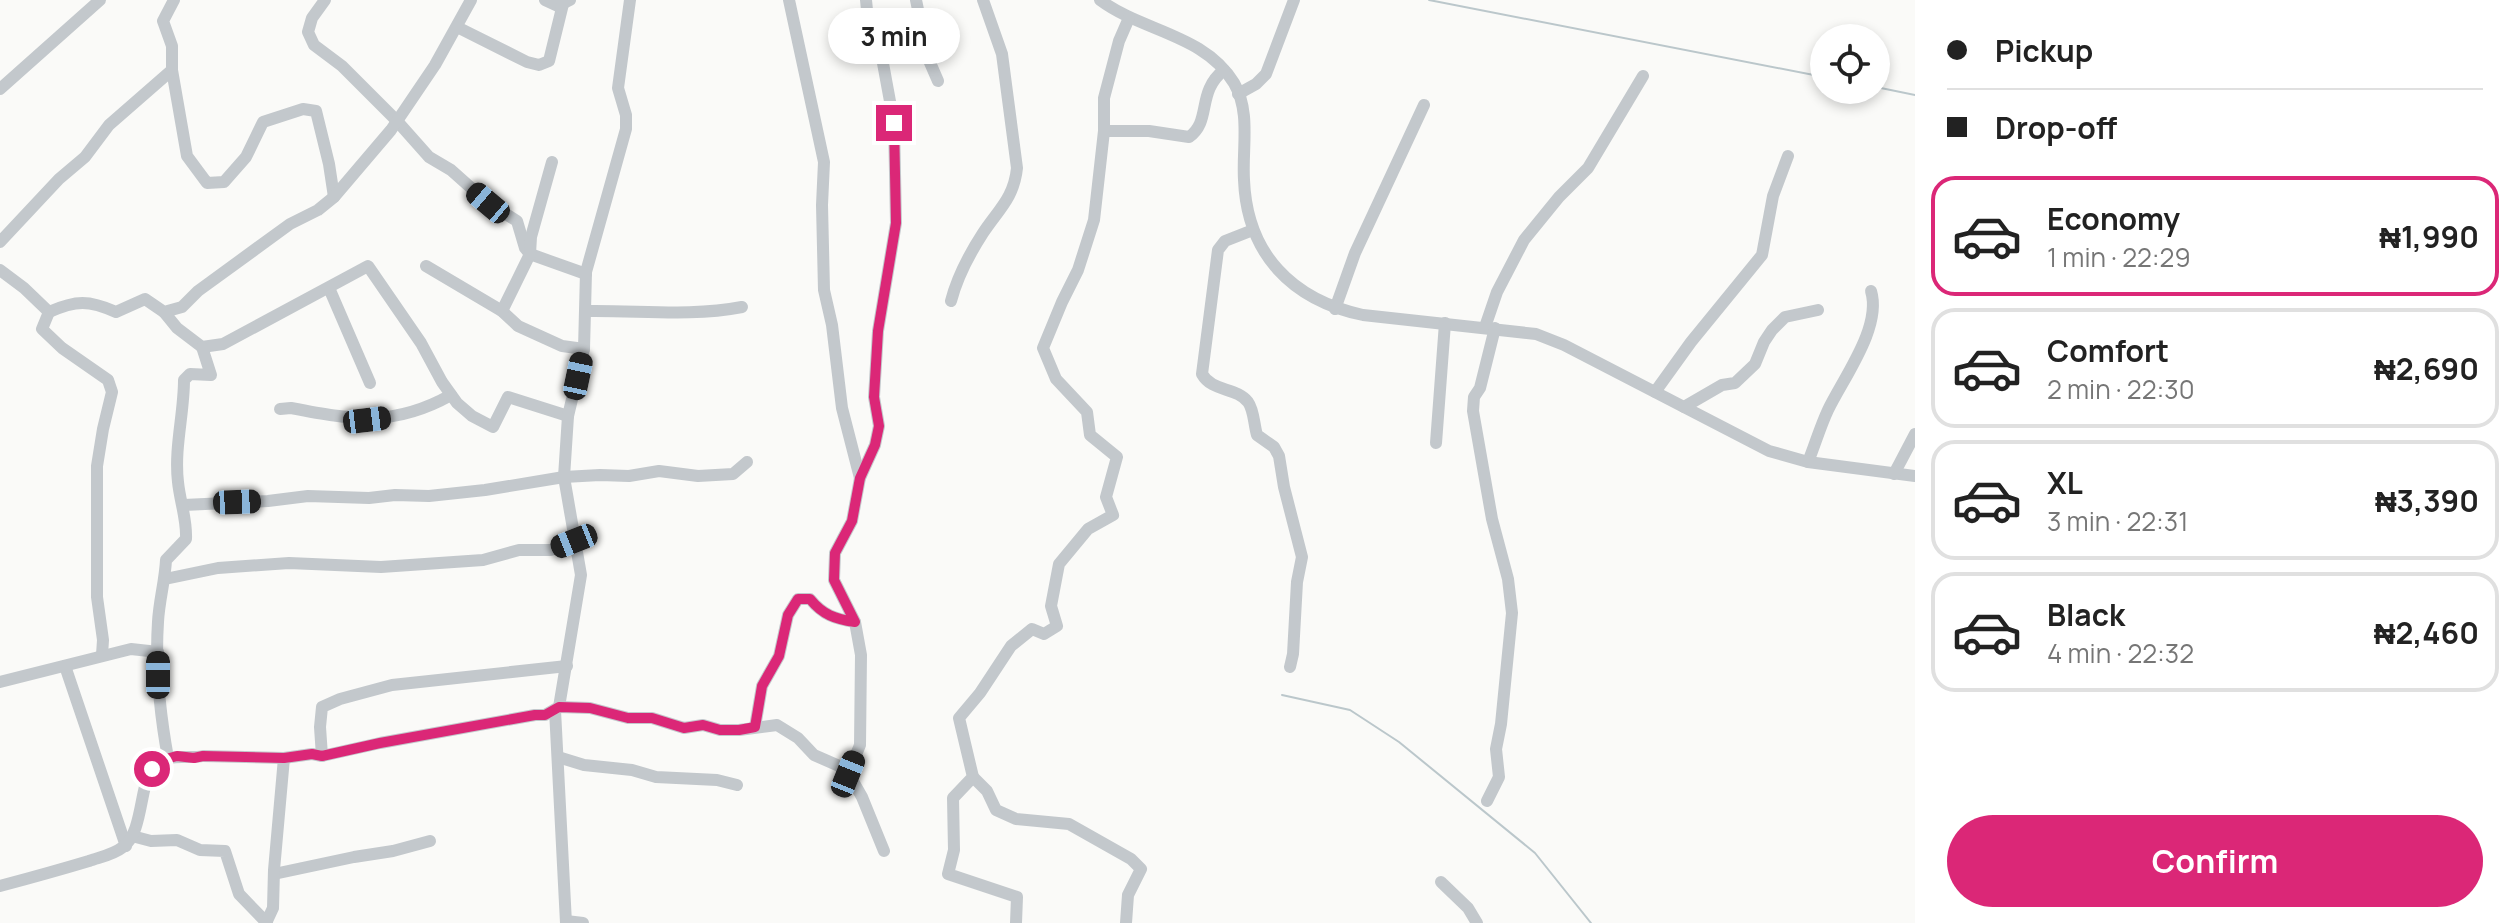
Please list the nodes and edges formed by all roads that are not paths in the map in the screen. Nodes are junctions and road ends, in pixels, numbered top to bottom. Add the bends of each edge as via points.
1 (100, 0) edge
2 (174, 0) edge
3 (325, 0) edge
4 (471, 0) edge
5 (545, 0) edge
6 (630, 0) edge
7 (789, 0) edge
8 (866, 0) edge
9 (916, 0) edge
10 (983, 0) edge
11 (1100, 0) edge
12 (1294, 0) edge
13 (566, 2) edge
14 (1129, 18) junction
15 (457, 27) junction
16 (172, 70) junction
17 (1224, 70) junction
18 (1643, 76) dead end
19 (938, 81) dead end
20 (0, 89) edge
21 (1238, 94) junction
22 (1424, 105) dead end
23 (397, 121) junction
24 (1104, 131) junction
25 (1788, 156) dead end
26 (552, 162) dead end
27 (334, 197) junction
28 (1253, 230) junction
29 (0, 242) edge
30 (530, 254) junction
31 (426, 266) dead end
32 (0, 270) edge
33 (586, 274) junction
34 (329, 288) junction
35 (1871, 291) dead end
36 (951, 301) dead end
37 (742, 307) dead end
38 (1335, 309) junction
39 (1818, 310) dead end
40 (502, 311) junction
41 (586, 311) junction
42 (49, 312) junction
43 (164, 312) junction
44 (1445, 323) junction
45 (1490, 328) junction
46 (202, 347) junction
47 (584, 349) junction
48 (370, 383) dead end
49 (1655, 392) junction
50 (451, 395) junction
51 (1684, 407) junction
52 (280, 409) dead end
53 (568, 416) junction
54 (1915, 434) edge
55 (1436, 443) dead end
56 (747, 462) dead end
57 (1808, 462) junction
58 (1894, 474) junction
59 (1915, 476) edge
60 (564, 477) junction
61 (860, 478) junction
62 (184, 505) junction
63 (574, 541) junction
64 (165, 579) junction
65 (855, 622) junction
66 (158, 652) junction
67 (102, 655) junction
68 (65, 666) junction
69 (567, 666) junction
70 (1290, 667) dead end
71 (0, 682) edge
72 (557, 708) junction
73 (755, 727) junction
74 (322, 756) junction
75 (558, 757) junction
76 (168, 758) junction
77 (284, 758) junction
78 (848, 774) junction
79 (973, 777) junction
80 (737, 785) dead end
81 (1487, 801) dead end
82 (129, 841) junction
83 (430, 841) dead end
84 (884, 851) dead end
85 (274, 874) junction
86 (1441, 882) dead end
87 (0, 886) edge
88 (566, 922) edge
89 (266, 923) edge
90 (583, 923) edge
91 (1016, 923) edge
92 (1126, 923) edge
93 (1477, 923) edge

1 - 20 street
2 - 16 street via 163,21 172,46
3 - 23 street via 308,32 314,45
4 - 15 street
5 - 13 street via 558,6
6 - 33 street via 618,88 626,129
7 - 61 street via 824,162 824,290 842,408
8 - 61 street via 894,123 896,223 878,331 874,397 879,426
9 - 19 street
10 - 36 street via 1002,54 1016,182 982,235
11 - 14 street
12 - 21 street via 1266,74
13 - 15 street via 549,61 539,65
14 - 17 street via 1193,44
14 - 24 street via 1104,98
15 - 23 street
16 - 27 street via 187,156 207,183 224,182 246,157 263,122 303,109 316,111
16 - 29 street via 109,125 85,157
17 - 21 street
17 - 24 street via 1212,80 1201,125 1189,137
18 - 45 street via 1588,168 1524,240 1497,292
21 - 28 street
22 - 38 street via 1355,253
23 - 27 street
23 - 30 street via 429,157 517,221
24 - 79 street via 1094,220 1043,348 1056,379 1087,412 1090,435 1117,457 1106,497 1113,515 1088,529 1059,564 1051,606 1057,626 1044,634 1032,629 1011,646 959,718
25 - 49 street via 1773,196 1762,255
26 - 30 street
27 - 43 street via 182,307
28 - 38 street via 1288,280
28 - 70 street via 1225,241 1218,250 1202,374 1208,383 1245,398 1257,435 1279,456 1302,557
30 - 33 street
30 - 40 street
31 - 40 street
32 - 42 street
33 - 41 street
34 - 46 street via 223,344
34 - 48 street
34 - 50 street via 368,266
35 - 57 street via 1875,304 1863,343
37 - 41 street via 661,314
38 - 44 street
39 - 51 street via 1785,317 1755,364 1735,383
40 - 47 street via 537,336
41 - 47 street
42 - 43 street via 71,302 95,302 116,312 145,299
42 - 67 street via 42,329 108,380 112,392 97,466
43 - 46 street
44 - 45 street
44 - 55 street
45 - 49 street via 1536,334
45 - 81 street via 1473,411 1512,613 1496,749 1499,777
46 - 62 street via 211,375 190,374 184,380 178,482
47 - 53 street
49 - 51 street
50 - 52 street via 426,409 367,420
50 - 53 street via 493,427 508,397
51 - 57 street via 1769,451
53 - 60 street
54 - 58 street
56 - 60 street via 733,474 659,471
57 - 58 street
58 - 59 street
60 - 62 street via 429,496 308,496
60 - 63 street
61 - 65 street via 852,521 835,553 834,580
62 - 64 street via 186,539 166,560
63 - 64 street via 551,550 519,550 483,560 381,567 289,563 218,568
63 - 69 street via 581,575
64 - 66 street
65 - 73 street via 821,612 810,599 798,599 788,615 779,656 762,686
65 - 78 street via 861,655 860,745
66 - 67 street via 131,649
66 - 76 street
67 - 68 street
68 - 71 street
68 - 82 street
69 - 72 street
69 - 74 street via 392,685 340,699 322,707
72 - 73 street via 590,708 684,728
72 - 74 street via 545,715
72 - 75 street
73 - 78 street via 777,725
74 - 77 street
75 - 80 street via 656,777
75 - 88 street
76 - 77 street
76 - 82 street via 152,769
77 - 85 street
78 - 84 street
79 - 91 street via 953,798 954,850 948,874 1017,897
79 - 92 street via 996,810 1016,819 1069,824 1131,859 1141,869 1128,895
82 - 87 street via 104,856
82 - 89 street via 177,840 200,850 225,851 239,894
83 - 85 street
85 - 89 street via 273,908
86 - 93 street
88 - 90 street

